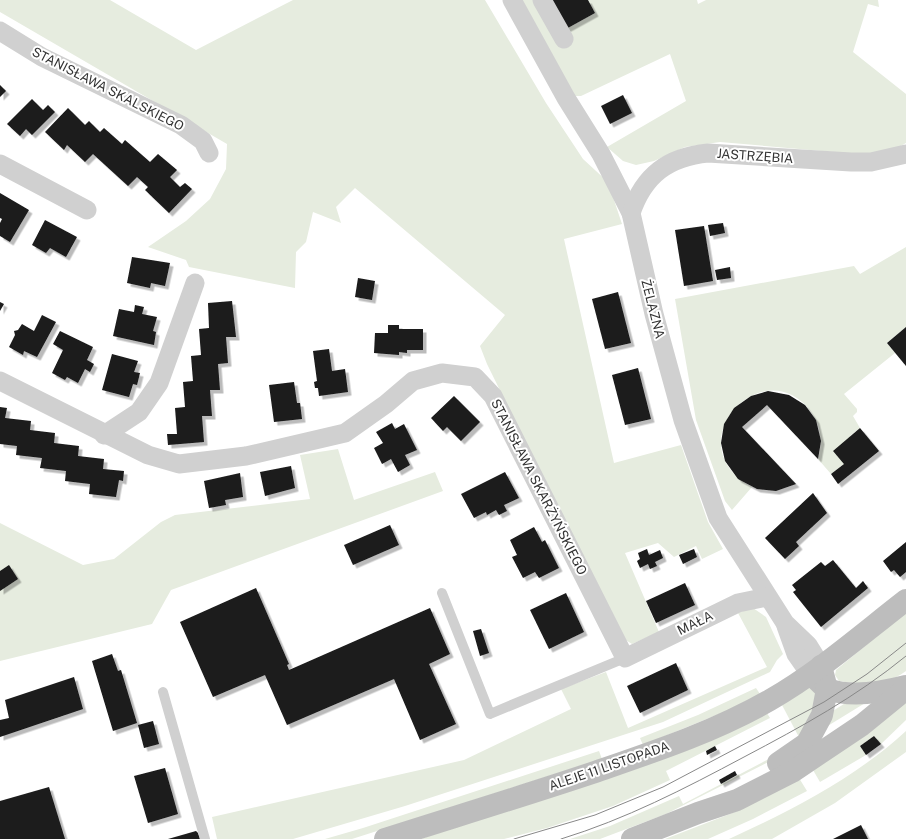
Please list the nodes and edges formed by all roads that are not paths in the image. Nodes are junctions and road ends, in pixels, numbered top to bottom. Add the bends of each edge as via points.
1 (512, 0) edge
2 (542, 0) edge
3 (0, 31) edge
4 (564, 39) dead end
5 (209, 153) dead end
6 (906, 154) edge
7 (0, 164) edge
8 (87, 210) dead end
9 (631, 213) junction
10 (195, 283) dead end
11 (0, 381) edge
12 (104, 434) junction
13 (442, 593) dead end
14 (767, 597) junction
15 (906, 600) edge
16 (625, 658) junction
17 (816, 670) junction
18 (906, 687) edge
19 (827, 689) junction
20 (163, 692) dead end
21 (698, 813) junction
22 (205, 839) edge
23 (385, 839) edge
24 (632, 839) edge

1 - 9 street, ŻELAZNA via 566,98 601,154
2 - 4 street
3 - 5 street, STANISŁAWA SKALSKIEGO via 42,57 181,124 204,141
6 - 9 street, JASTRZĘBIA via 871,162 852,162 695,154 660,169 641,189
7 - 8 street
9 - 14 street, ŻELAZNA via 654,314 683,420 718,518
10 - 12 street via 159,383 139,412
11 - 12 street, STANISŁAWA SKARŻYŃSKIEGO
12 - 16 street, STANISŁAWA SKARŻYŃSKIEGO via 148,455 179,464 246,456 345,434 413,381 442,373 475,377 493,396
13 - 16 lane via 490,714
14 - 16 street, MAŁA via 738,603
14 - 17 street, ŻELAZNA via 785,623 808,645
15 - 17 main road, ALEJE 11 LISTOPADA
17 - 19 main road
17 - 23 main road, ALEJE 11 LISTOPADA via 746,713 684,741
18 - 19 main road via 857,693
18 - 21 main road via 862,725 804,764 737,800
19 - 21 main road via 822,715 807,743 786,758 730,788
20 - 22 lane
21 - 24 main road

